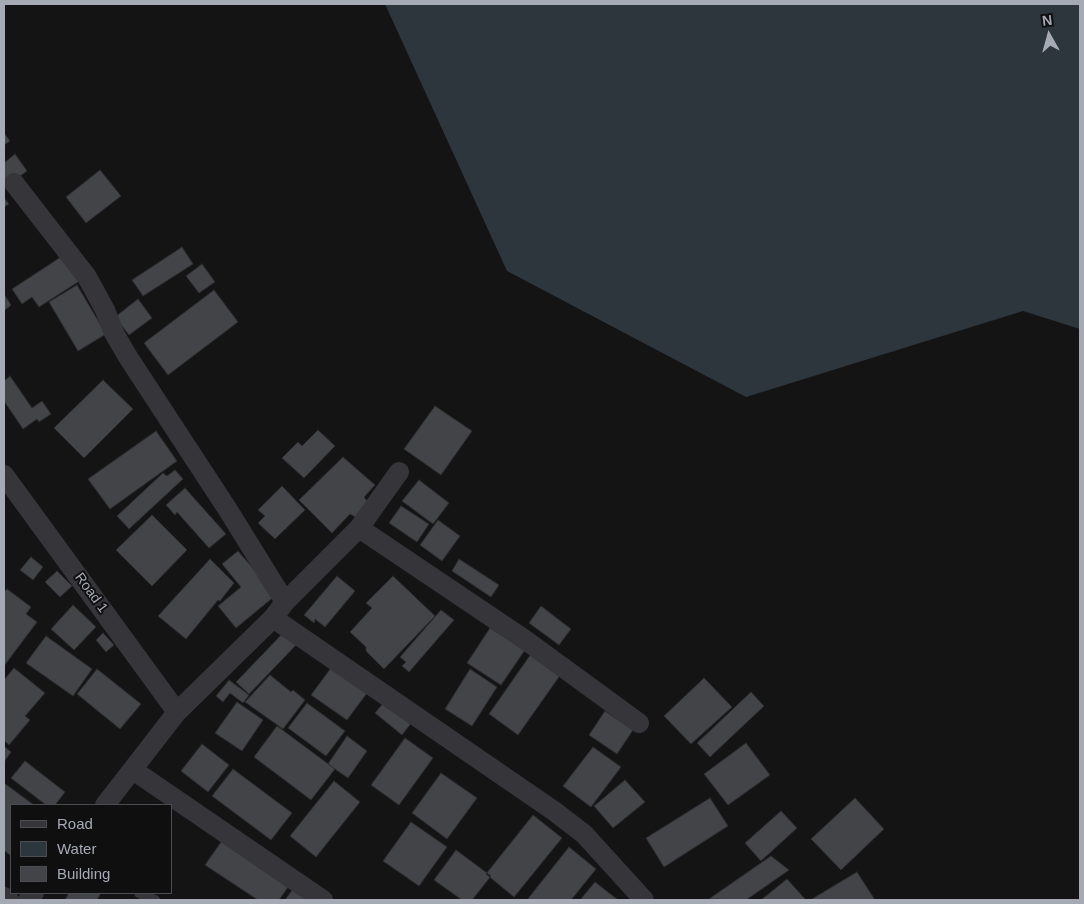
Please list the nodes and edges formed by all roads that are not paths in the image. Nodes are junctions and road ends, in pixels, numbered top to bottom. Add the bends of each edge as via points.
1 (14, 183) dead end
2 (398, 472) dead end
3 (4, 475) edge
4 (359, 528) junction
5 (285, 602) junction
6 (273, 618) junction
7 (177, 712) junction
8 (639, 723) dead end
9 (133, 770) junction
10 (106, 804) edge
11 (141, 894) edge
12 (4, 897) edge
13 (9, 900) edge
14 (155, 900) edge
15 (322, 900) edge
16 (644, 900) edge

1 - 5 street via 87,277 128,357
2 - 4 street
3 - 7 street, Road 1
4 - 5 street
4 - 8 street via 524,639
5 - 6 street
6 - 7 street
6 - 16 street via 554,811 584,834
7 - 9 street
9 - 10 street
9 - 15 street
11 - 14 lane
12 - 13 street

